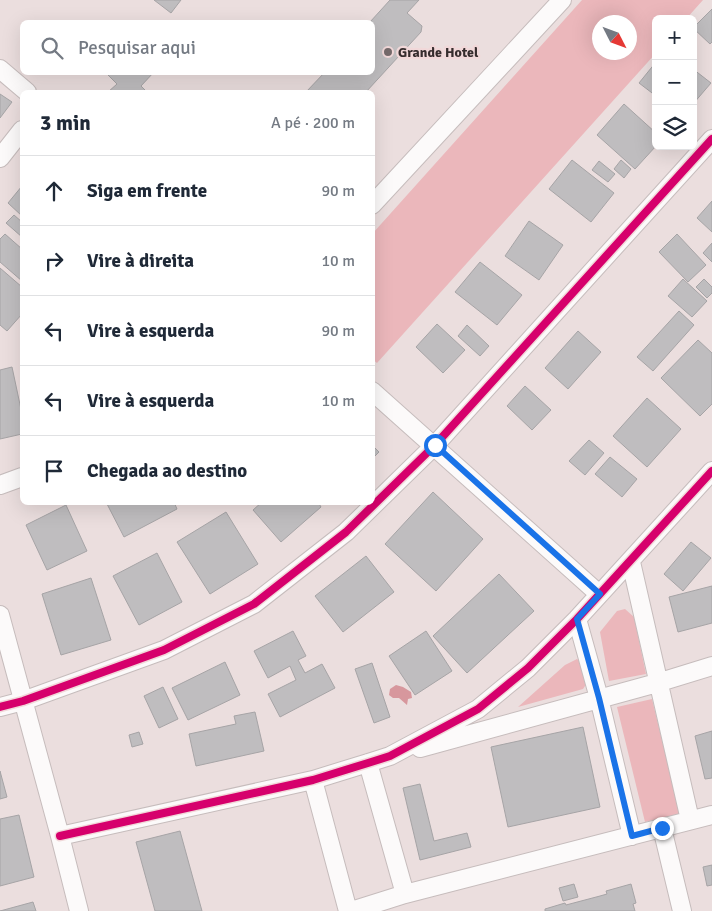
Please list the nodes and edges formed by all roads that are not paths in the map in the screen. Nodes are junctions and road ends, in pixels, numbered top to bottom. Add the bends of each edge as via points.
1 (562, 0) edge
2 (0, 69) edge
3 (25, 90) edge
4 (20, 133) edge
5 (712, 139) edge
6 (0, 158) edge
7 (375, 202) edge
8 (375, 394) edge
9 (435, 445) junction
10 (712, 471) edge
11 (20, 478) edge
12 (0, 486) edge
13 (375, 504) edge
14 (374, 505) edge
15 (630, 562) junction
16 (600, 594) junction
17 (0, 615) edge
18 (577, 619) junction
19 (712, 666) edge
20 (657, 683) junction
21 (599, 698) junction
22 (23, 701) junction
23 (0, 707) edge
24 (390, 756) junction
25 (368, 763) junction
26 (313, 780) junction
27 (712, 815) edge
28 (690, 820) junction
29 (662, 828) junction
30 (60, 836) junction
31 (632, 836) junction
32 (405, 894) junction
33 (379, 907) edge
34 (79, 911) edge
35 (350, 911) edge
36 (682, 911) edge

1 - 7 street
2 - 3 street
4 - 6 street
5 - 9 street
8 - 9 street
9 - 13 street
9 - 16 street
10 - 15 street
11 - 12 street
14 - 22 street via 346,532 254,604 164,650
15 - 16 street
15 - 20 street
16 - 18 street
17 - 22 street
18 - 21 street
18 - 24 street via 528,668 478,709
19 - 20 street
20 - 21 street
20 - 28 street
21 - 24 street
21 - 31 street
22 - 23 street
22 - 30 street
24 - 25 street
25 - 26 street
25 - 32 street
26 - 30 street
26 - 35 street
27 - 28 street
28 - 29 street
29 - 31 street
29 - 36 street
30 - 34 street
31 - 32 street
32 - 33 street
33 - 35 street

